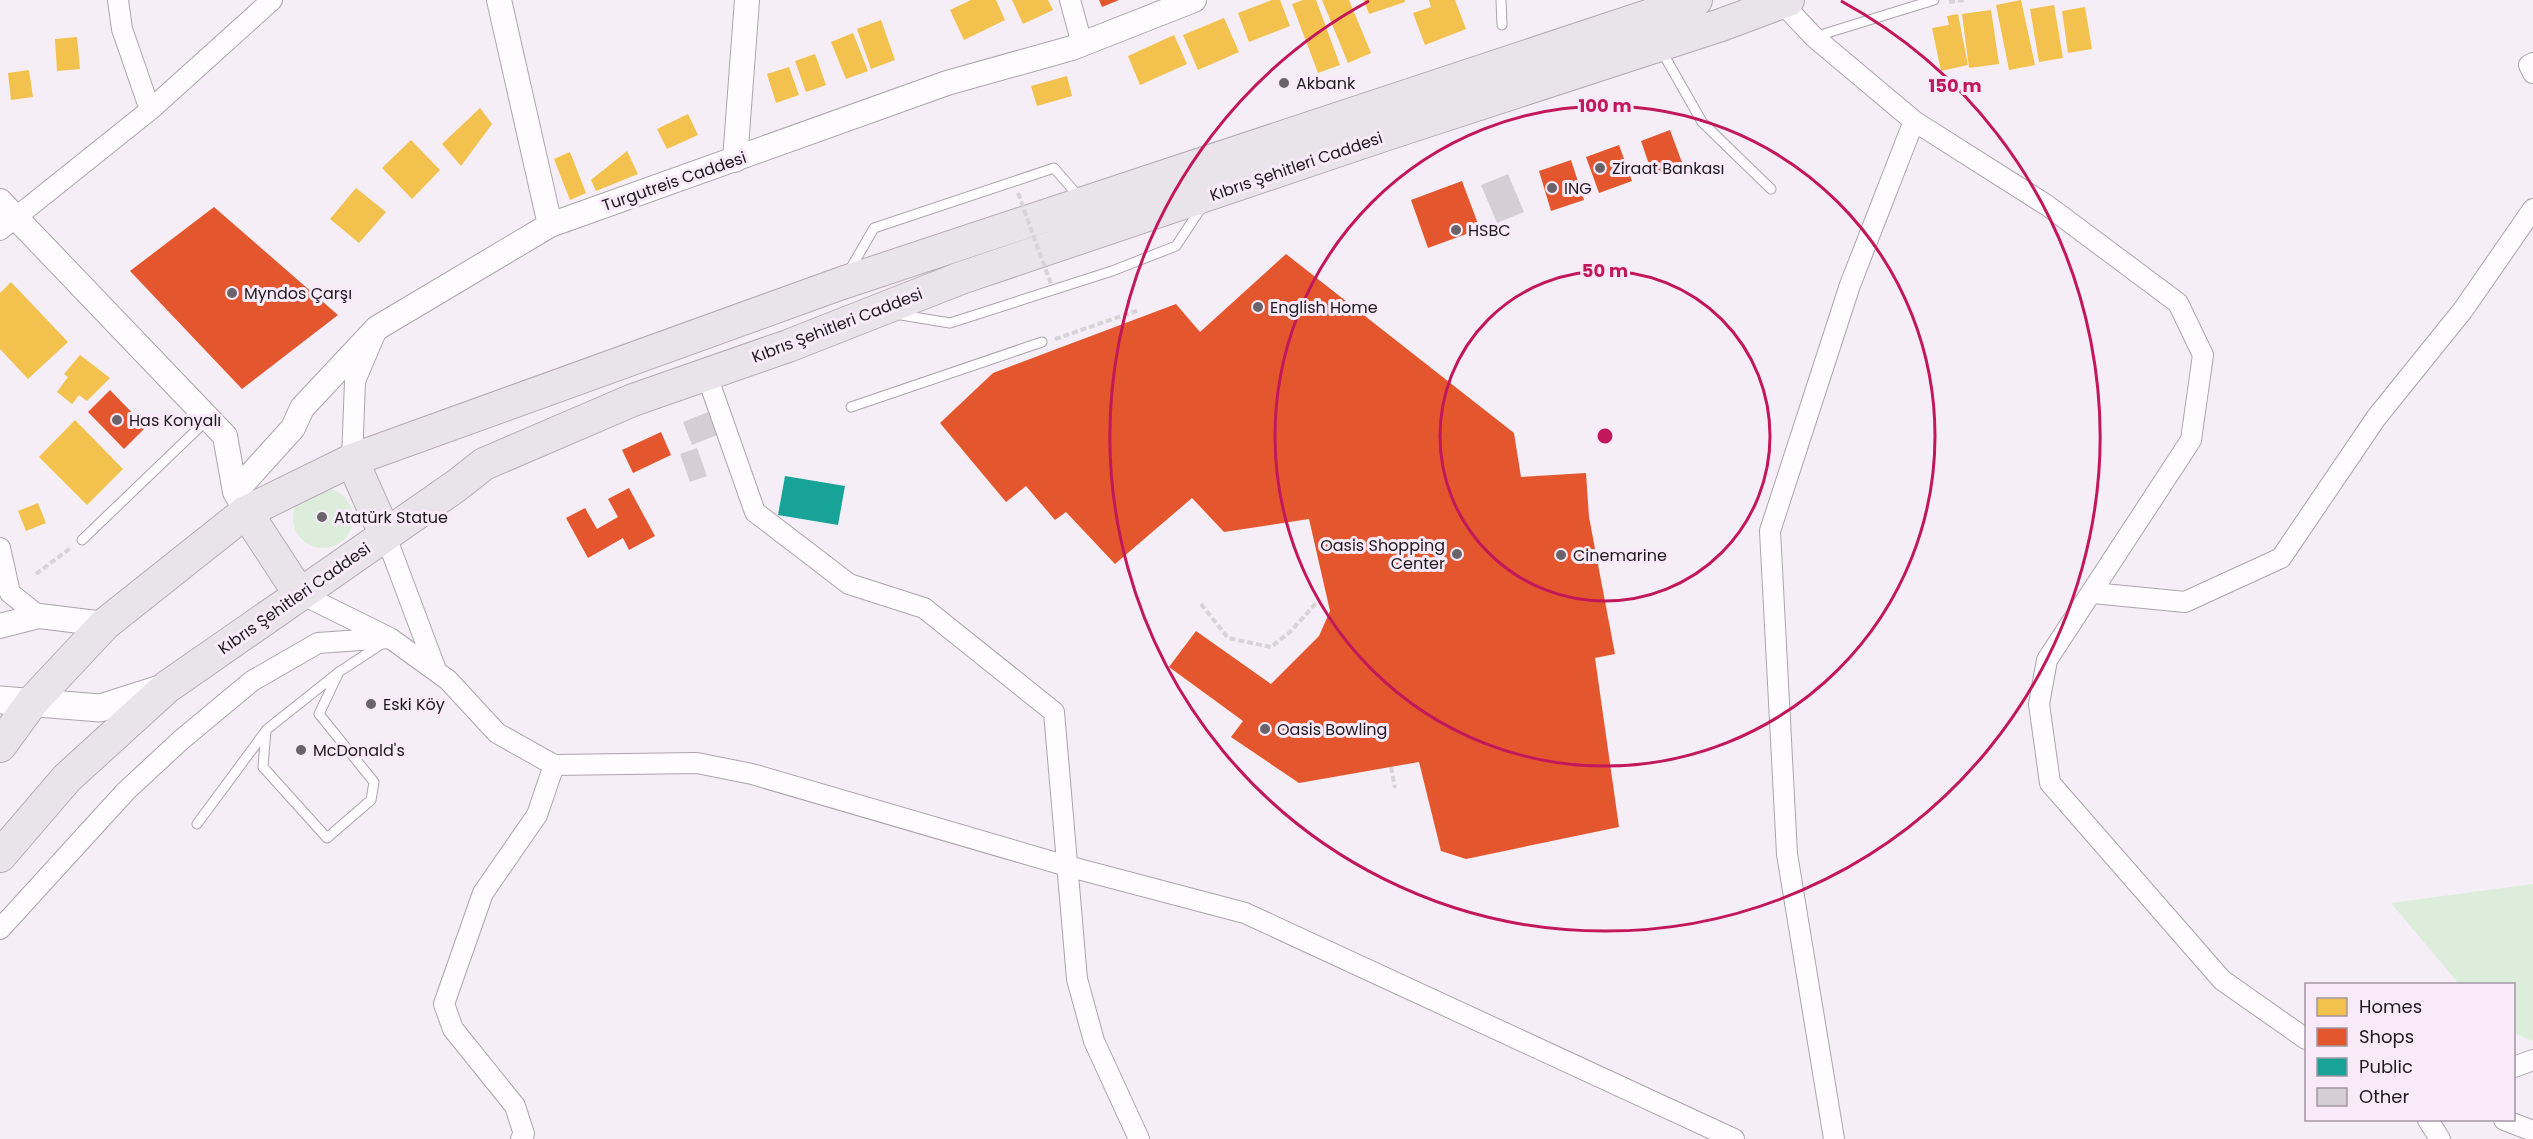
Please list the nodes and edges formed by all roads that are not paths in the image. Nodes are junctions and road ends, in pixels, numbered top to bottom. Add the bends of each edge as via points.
1 (118, 0) edge
2 (272, 0) edge
3 (499, 0) edge
4 (747, 0) edge
5 (1070, 0) edge
6 (1194, 0) edge
7 (1501, 0) edge
8 (1696, 0) edge
9 (1934, 0) edge
10 (1784, 1) edge
11 (1502, 25) dead end
12 (1814, 37) junction
13 (1082, 44) junction
14 (1658, 45) junction
15 (2533, 63) edge
16 (2533, 73) edge
17 (150, 110) junction
18 (1914, 121) junction
19 (735, 160) junction
20 (1771, 189) dead end
21 (1084, 203) junction
22 (2533, 209) edge
23 (5, 216) edge
24 (550, 225) junction
25 (842, 283) junction
26 (377, 328) junction
27 (1047, 341) road end
28 (706, 373) junction
29 (851, 407) dead end
30 (209, 419) junction
31 (352, 460) junction
32 (241, 502) junction
33 (385, 534) junction
34 (82, 540) road end
35 (0, 548) edge
36 (299, 593) junction
37 (2093, 593) junction
38 (39, 616) junction
39 (105, 624) junction
40 (0, 626) edge
41 (390, 638) junction
42 (436, 670) junction
43 (339, 672) junction
44 (167, 687) junction
45 (0, 700) edge
46 (32, 702) junction
47 (266, 730) junction
48 (0, 746) edge
49 (554, 765) junction
50 (197, 824) dead end
51 (0, 856) edge
52 (1067, 866) junction
53 (0, 929) edge
54 (2305, 1038) edge
55 (2533, 1060) edge
56 (2515, 1068) edge
57 (2429, 1121) edge
58 (2509, 1121) edge
59 (2533, 1131) edge
60 (520, 1139) edge
61 (1139, 1139) edge
62 (1734, 1139) edge
63 (1834, 1139) edge
64 (2440, 1139) edge

1 - 17 street via 122,29
2 - 17 street
3 - 24 street
4 - 19 street
5 - 13 street
6 - 13 street, Turgutreis Caddesi
7 - 11 lane
8 - 21 highway, Kıbrıs Şehitleri Caddesi
9 - 12 lane
10 - 12 street
10 - 14 highway, Kıbrıs Şehitleri Caddesi
12 - 18 street
13 - 19 street, Turgutreis Caddesi via 947,83
14 - 20 lane via 1702,122
14 - 28 highway, Kıbrıs Şehitleri Caddesi via 961,278 788,346
15 - 16 street via 2529,65
17 - 23 street
18 - 37 street via 2048,206 2178,303 2203,355 2191,440
18 - 63 street via 1850,285 1770,531 1787,854
19 - 24 street, Turgutreis Caddesi
21 - 25 highway, Kıbrıs Şehitleri Caddesi
21 - 25 lane via 1054,168 1046,170 874,228
22 - 37 street via 2463,310 2376,418 2281,558 2185,602
23 - 30 street
24 - 26 street, Turgutreis Caddesi
25 - 31 highway, Kıbrıs Şehitleri Caddesi
26 - 31 street via 355,381
26 - 32 street, Turgutreis Caddesi via 302,408 294,428
27 - 29 lane
28 - 33 highway, Kıbrıs Şehitleri Caddesi via 484,464
28 - 52 street via 755,512 849,584 924,608 1054,712
30 - 32 street via 225,436
30 - 34 lane
31 - 32 highway, Kıbrıs Şehitleri Caddesi
31 - 33 highway
32 - 36 highway
32 - 39 highway, Kıbrıs Şehitleri Caddesi
33 - 36 highway, Kıbrıs Şehitleri Caddesi
33 - 42 street
35 - 38 street via 10,593
36 - 41 street
36 - 44 highway, Kıbrıs Şehitleri Caddesi
37 - 54 street via 2047,660 2039,704 2050,783 2222,980
38 - 39 street
38 - 40 street
39 - 46 highway, Kıbrıs Şehitleri Caddesi
41 - 42 street
41 - 43 lane
41 - 53 street via 318,643 252,681 126,791
42 - 49 street via 497,733
43 - 47 lane
43 - 47 lane via 319,714 374,782 370,800 327,838 263,767
44 - 46 main road via 100,708
44 - 51 highway, Kıbrıs Şehitleri Caddesi via 67,778
45 - 46 main road
46 - 48 highway, Kıbrıs Şehitleri Caddesi
47 - 50 lane
49 - 52 street via 697,763 752,774
49 - 60 street via 537,815 483,893 444,1004 453,1029 515,1106 524,1134
52 - 61 street via 1077,979 1094,1041
52 - 62 street via 1245,913
55 - 56 street
57 - 64 street
58 - 59 street

